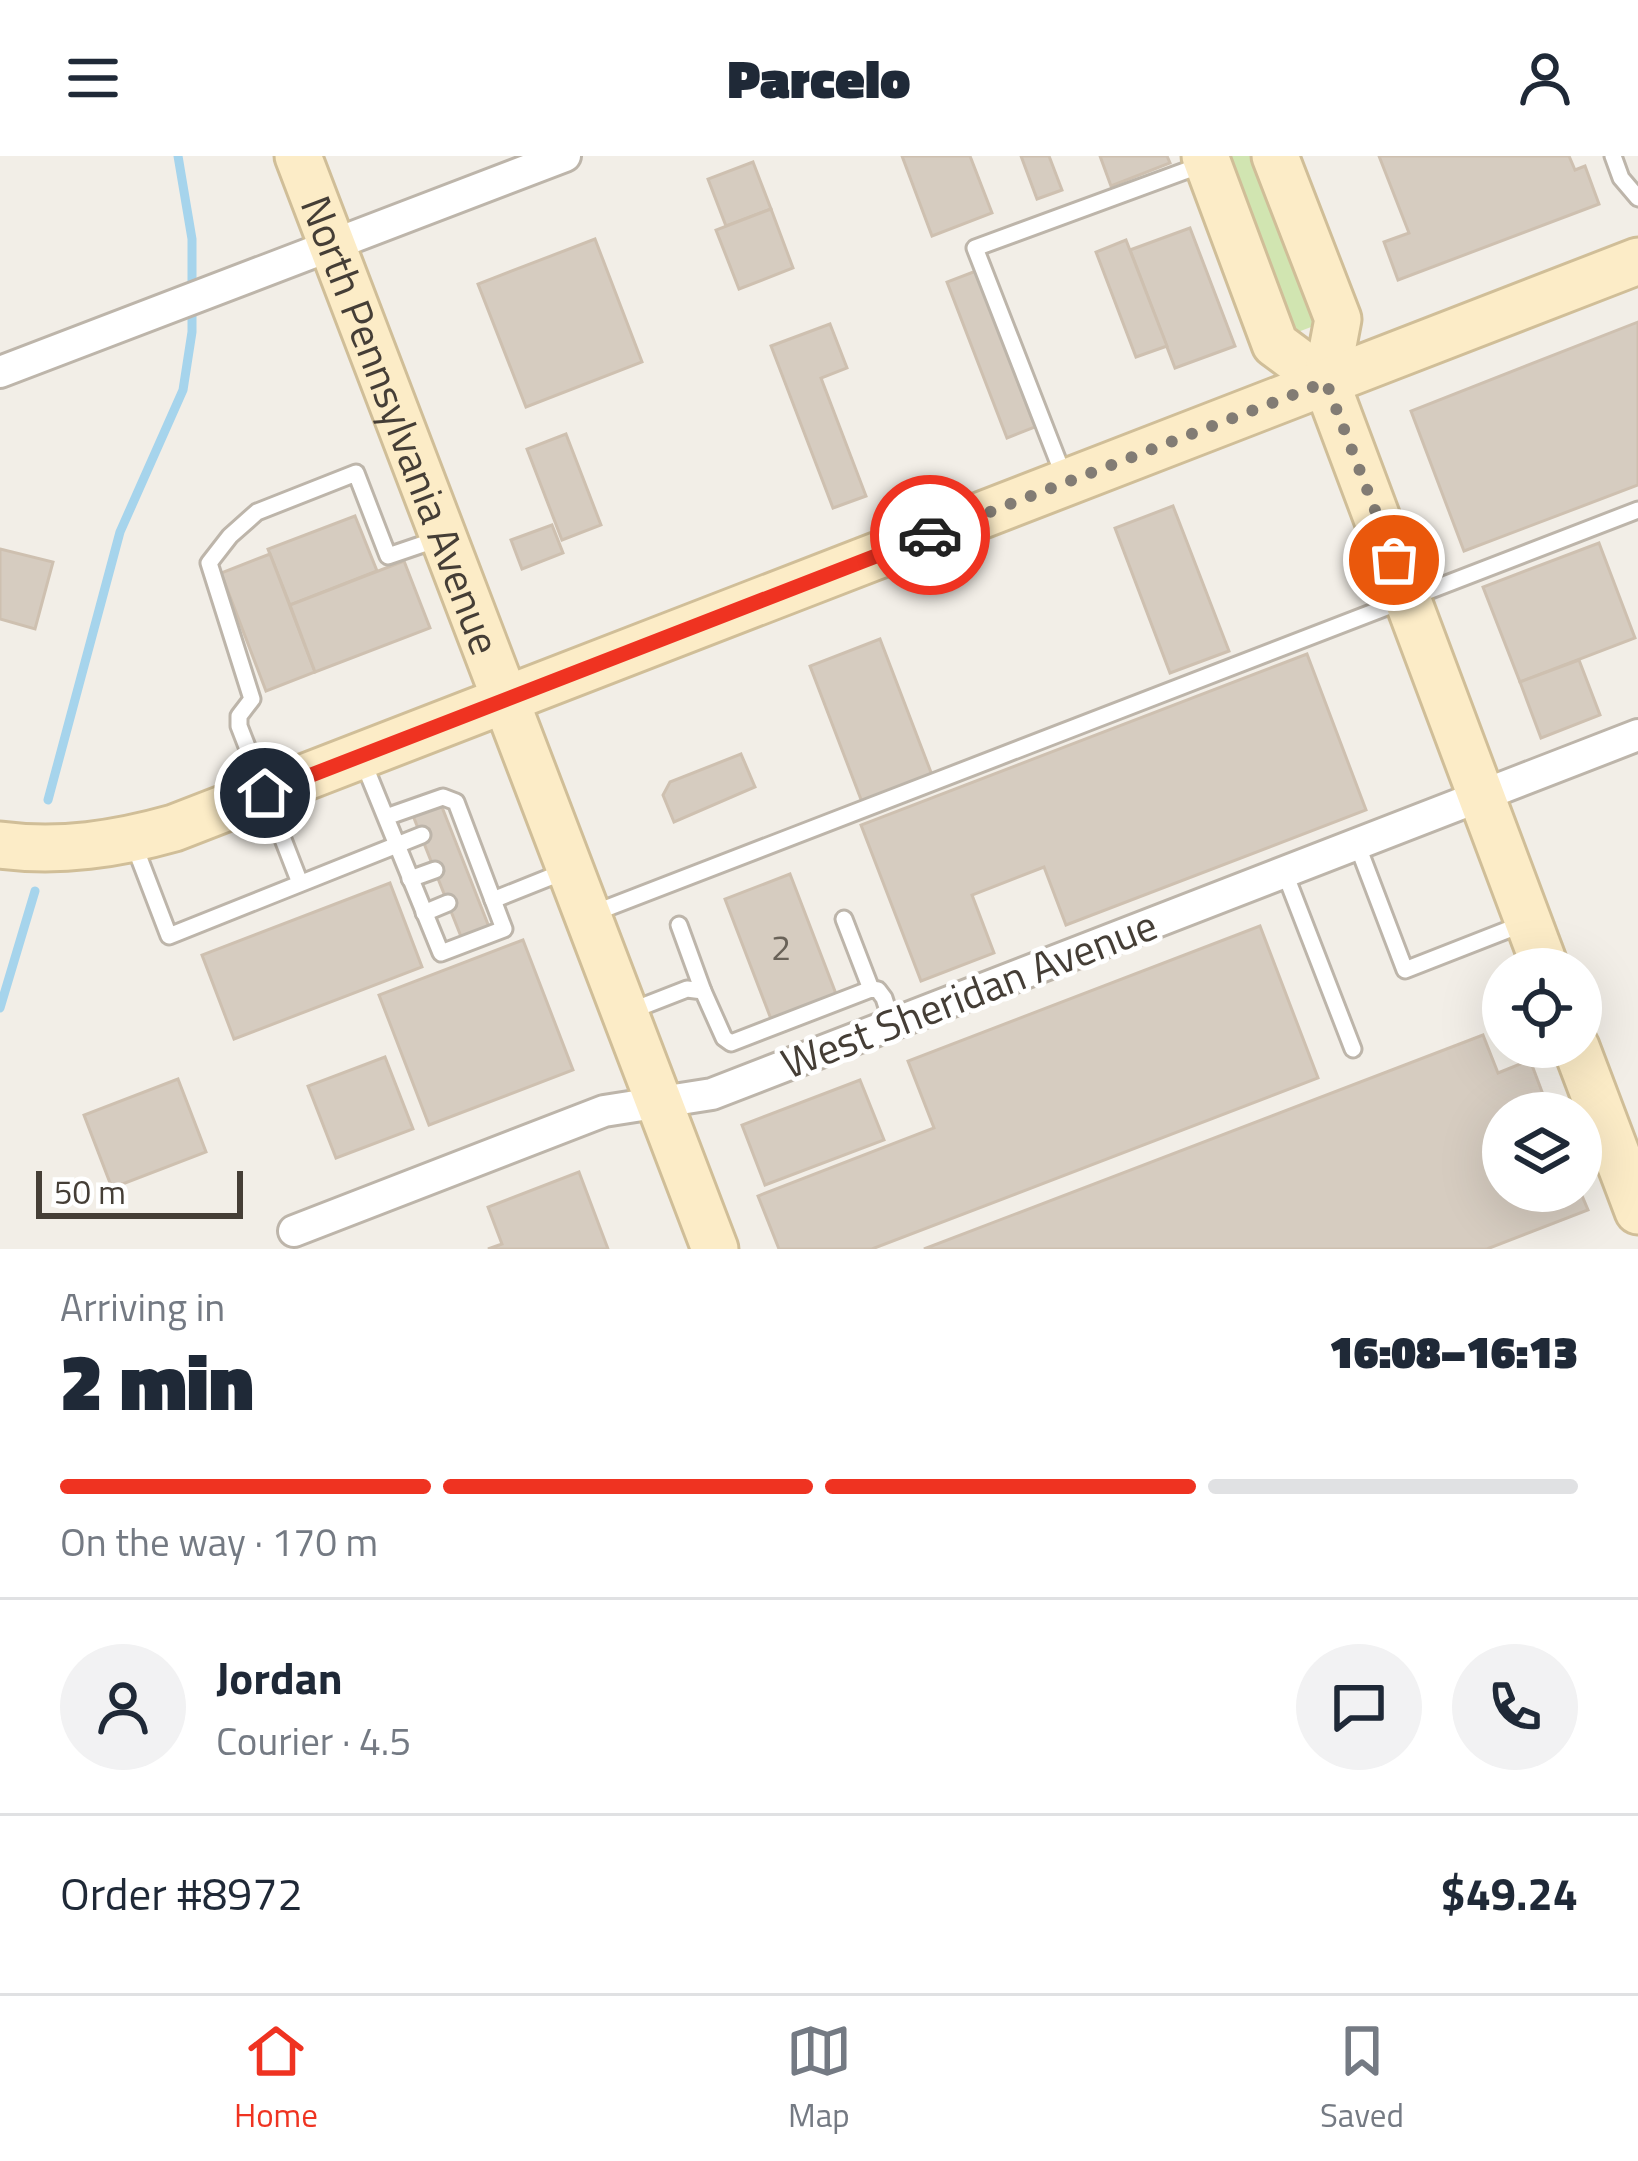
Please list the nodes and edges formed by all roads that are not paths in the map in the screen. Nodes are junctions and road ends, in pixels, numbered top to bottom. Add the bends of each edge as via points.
1 (298, 156) edge
2 (565, 156) edge
3 (1275, 156) edge
4 (1613, 156) edge
5 (1206, 159) edge
6 (1638, 198) edge
7 (333, 246) junction
8 (1638, 261) edge
9 (0, 372) edge
10 (1326, 382) junction
11 (1066, 482) junction
12 (1638, 510) edge
13 (444, 537) junction
14 (1409, 600) junction
15 (506, 698) junction
16 (1638, 735) edge
17 (361, 756) junction
18 (265, 793) junction
19 (1480, 795) junction
20 (386, 818) junction
21 (422, 836) dead end
22 (132, 840) junction
23 (1357, 843) junction
24 (0, 845) edge
25 (396, 845) junction
26 (571, 869) junction
27 (435, 870) dead end
28 (1284, 871) junction
29 (410, 879) junction
30 (301, 883) junction
31 (486, 893) junction
32 (448, 903) dead end
33 (424, 913) junction
34 (588, 915) junction
35 (844, 919) dead end
36 (1528, 922) junction
37 (679, 925) dead end
38 (1538, 948) edge
39 (871, 988) junction
40 (703, 992) junction
41 (626, 1013) junction
42 (892, 1023) junction
43 (1353, 1049) dead end
44 (1584, 1068) edge
45 (659, 1100) junction
46 (1635, 1195) edge
47 (294, 1231) dead end
48 (715, 1249) edge

1 - 7 main road, North Pennsylvania Avenue
2 - 7 street
3 - 10 main road via 1338,319
4 - 6 lane
5 - 10 main road via 1275,344
5 - 11 lane via 974,248
7 - 9 street
7 - 13 main road, North Pennsylvania Avenue
8 - 10 main road
10 - 11 main road
10 - 14 main road
11 - 15 main road
12 - 14 lane
13 - 15 main road, North Pennsylvania Avenue
13 - 18 lane via 388,556 356,473 257,512 209,563 252,699 239,726
14 - 19 main road
14 - 34 lane
15 - 17 main road
15 - 26 main road, North Pennsylvania Avenue
16 - 19 street, West Sheridan Avenue
17 - 18 main road
17 - 20 lane
18 - 22 main road
18 - 30 lane
19 - 23 street, West Sheridan Avenue
19 - 36 main road
20 - 25 lane
20 - 31 lane via 443,797 456,802 456,823
21 - 25 lane
22 - 24 main road
22 - 30 lane via 169,936
23 - 28 street, West Sheridan Avenue
23 - 36 lane via 1405,970
25 - 29 lane
25 - 30 lane
26 - 31 lane
26 - 34 main road, North Pennsylvania Avenue
27 - 29 lane
28 - 42 street, West Sheridan Avenue
28 - 43 lane
29 - 33 lane
31 - 33 lane via 504,929 441,953
32 - 33 lane
34 - 41 main road, North Pennsylvania Avenue
35 - 39 lane
36 - 38 main road
37 - 40 lane
39 - 40 lane via 731,1043
39 - 42 lane via 884,998
40 - 41 lane via 687,989
41 - 45 main road, North Pennsylvania Avenue
42 - 45 street, West Sheridan Avenue via 712,1094
44 - 46 main road
45 - 47 street, West Sheridan Avenue via 604,1111
45 - 48 main road, North Pennsylvania Avenue

